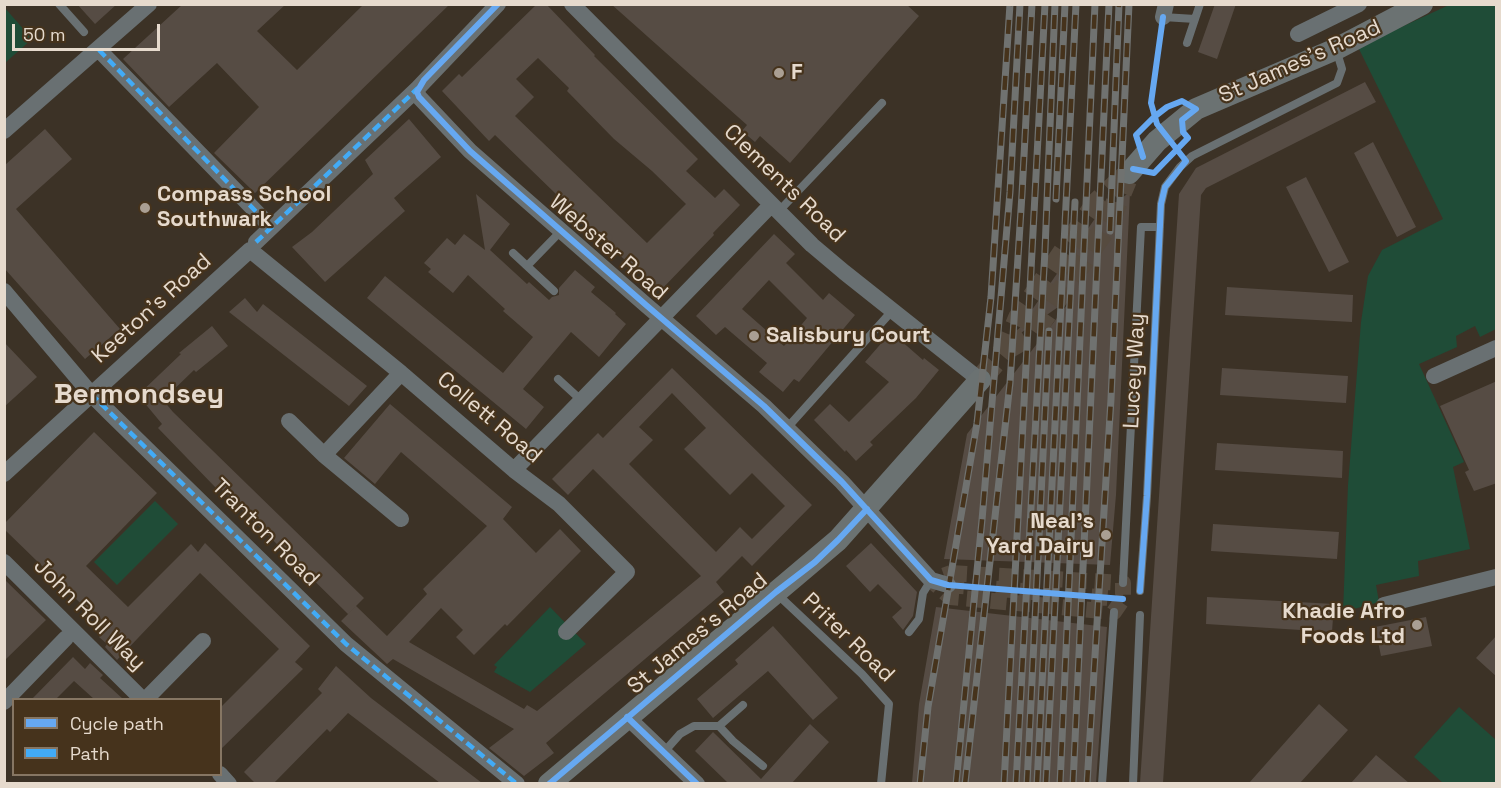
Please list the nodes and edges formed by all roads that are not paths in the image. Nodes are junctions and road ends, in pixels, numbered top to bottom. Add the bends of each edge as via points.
1 (59, 4) edge
2 (149, 4) edge
3 (498, 4) edge
4 (572, 4) edge
5 (1200, 4) edge
6 (1359, 4) edge
7 (1422, 4) edge
8 (1165, 11) edge
9 (1195, 19) junction
10 (84, 33) dead end
11 (1298, 34) dead end
12 (1188, 43) dead end
13 (1336, 49) junction
14 (99, 50) junction
15 (418, 88) junction
16 (882, 103) dead end
17 (4, 131) edge
18 (1129, 173) tunnel mouth
19 (775, 208) junction
20 (271, 227) junction
21 (1160, 228) junction
22 (561, 231) junction
23 (253, 246) junction
24 (513, 253) dead end
25 (527, 266) junction
26 (4, 291) edge
27 (554, 291) dead end
28 (892, 311) junction
29 (662, 319) junction
30 (1497, 348) edge
31 (401, 374) junction
32 (1434, 376) dead end
33 (558, 379) dead end
34 (980, 380) joint
35 (91, 394) junction
36 (581, 400) junction
37 (289, 421) dead end
38 (787, 428) junction
39 (324, 455) junction
40 (514, 470) junction
41 (4, 474) edge
42 (867, 509) junction
43 (401, 519) dead end
44 (4, 562) edge
45 (1497, 577) edge
46 (931, 580) junction
47 (1124, 582) dead end
48 (948, 585) tunnel mouth
49 (1140, 591) dead end
50 (776, 592) junction
51 (1384, 605) dead end
52 (1114, 612) dead end
53 (1140, 615) dead end
54 (566, 632) dead end
55 (909, 632) dead end
56 (66, 638) dead end
57 (203, 641) dead end
58 (143, 698) edge
59 (145, 698) edge
60 (4, 702) edge
61 (743, 705) dead end
62 (627, 717) junction
63 (719, 726) junction
64 (664, 752) junction
65 (763, 766) dead end
66 (517, 783) edge
67 (549, 783) edge
68 (696, 783) edge
69 (881, 783) edge
70 (1102, 783) edge
71 (1133, 783) edge

1 - 10 lane
2 - 14 street
3 - 15 street
4 - 19 street, Clements Road
5 - 9 lane
6 - 11 street
7 - 13 street, St James's Road
8 - 9 lane
9 - 12 lane
13 - 18 street, St James's Road via 1196,109 1157,141
13 - 21 lane, Lucey Way via 1342,69 1337,83 1186,161 1165,187
14 - 17 street
14 - 20 street
15 - 20 street, Keeton's Road
15 - 22 street, Webster Road via 419,98 470,151
16 - 19 lane
19 - 28 street, Clements Road
19 - 29 street
20 - 23 street, Keeton's Road
21 - 47 lane via 1141,227
21 - 49 lane, Lucey Way
22 - 25 lane
22 - 29 street, Webster Road
23 - 31 street, Collett Road
23 - 35 street, Keeton's Road
24 - 25 lane
25 - 27 lane
26 - 35 street, Tranton Road
28 - 34 street, Clements Road
28 - 38 lane
29 - 36 street
29 - 38 street, Webster Road
30 - 32 street
31 - 39 street
31 - 40 street, Collett Road
33 - 36 lane
34 - 42 street, St James's Road
35 - 41 street, Keeton's Road
35 - 66 street, Tranton Road via 346,644
36 - 40 street
37 - 39 street
38 - 42 street, Webster Road
39 - 43 street
40 - 54 street, Collett Road via 559,504 627,572
42 - 46 street, Webster Road
42 - 50 street, St James's Road via 814,562
44 - 58 street, John Roll Way
45 - 51 street
46 - 48 street
46 - 55 lane via 923,593 919,619
50 - 62 street, St James's Road
50 - 69 lane, Priter Road via 889,704
52 - 70 lane
53 - 71 lane
56 - 60 street
57 - 59 street
61 - 63 lane
62 - 64 street
62 - 67 street, St James's Road
63 - 64 lane via 694,726 680,734
63 - 65 lane
64 - 68 street

